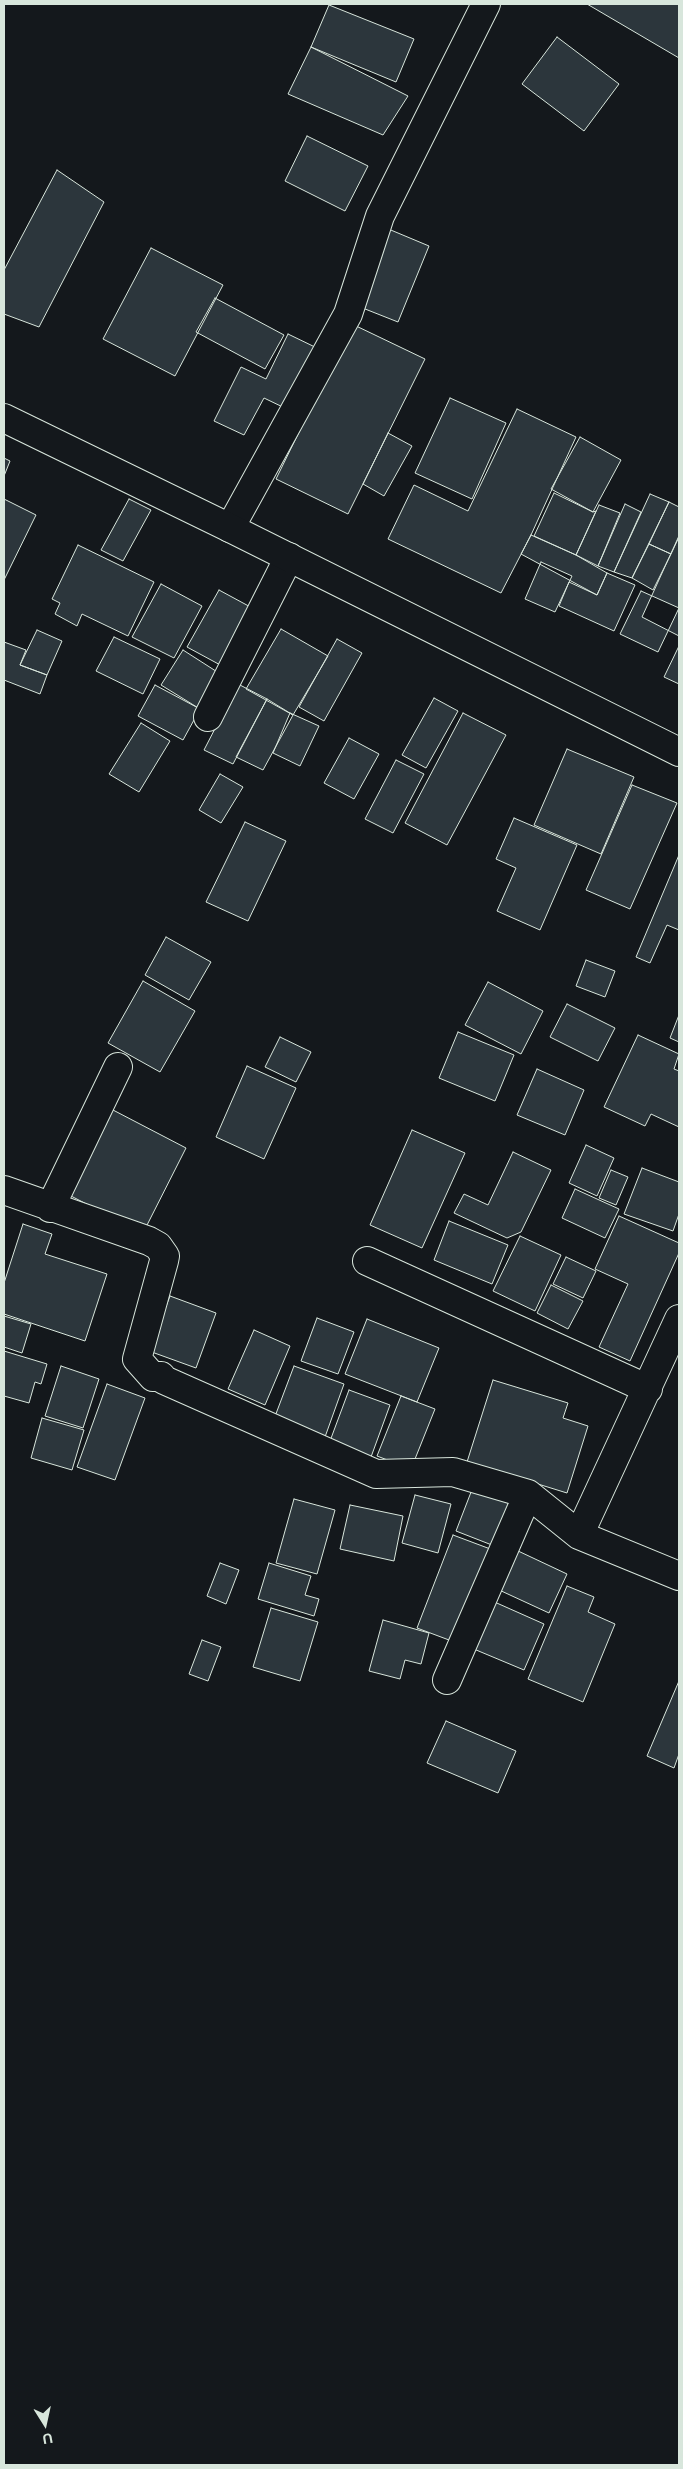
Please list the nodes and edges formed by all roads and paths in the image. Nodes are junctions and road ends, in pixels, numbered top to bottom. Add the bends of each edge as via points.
1 (486, 4) edge
2 (4, 418) edge
3 (230, 528) junction
4 (289, 557) junction
5 (208, 716) dead end
6 (679, 752) edge
7 (118, 1067) dead end
8 (4, 1190) edge
9 (50, 1208) junction
10 (367, 1261) dead end
11 (679, 1319) edge
12 (648, 1390) junction
13 (528, 1494) junction
14 (579, 1535) junction
15 (679, 1576) edge
16 (447, 1680) dead end

1 - 3 main road via 380,216 348,314
2 - 3 main road
3 - 4 main road
4 - 5 main road
4 - 6 main road
7 - 9 main road
8 - 9 main road
9 - 13 main road via 149,1240 165,1256 137,1359 153,1377 161,1376 376,1474 453,1472
10 - 12 main road
11 - 12 main road
12 - 14 main road
13 - 14 main road
13 - 16 main road
14 - 15 main road

